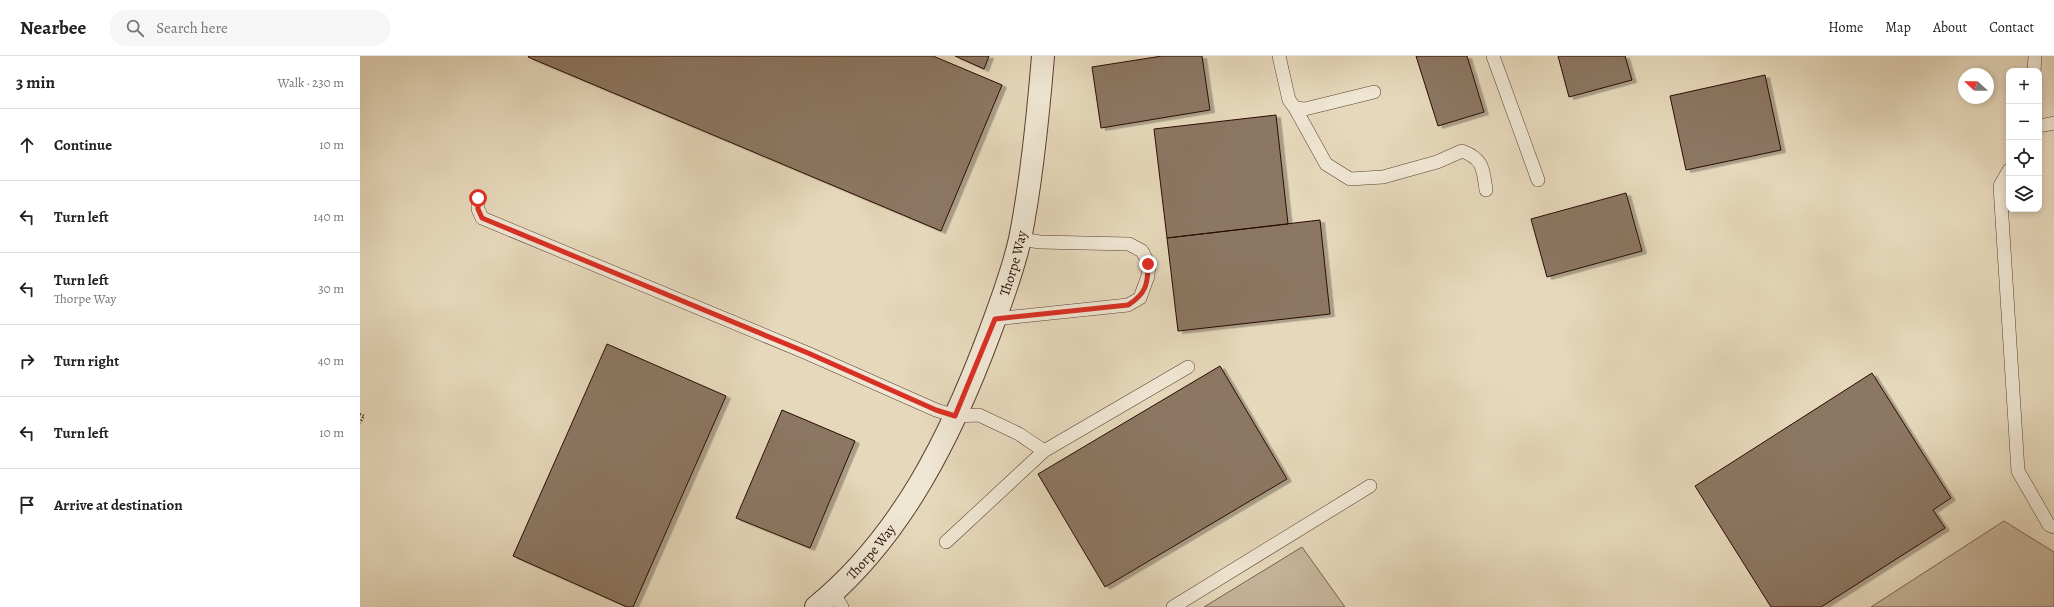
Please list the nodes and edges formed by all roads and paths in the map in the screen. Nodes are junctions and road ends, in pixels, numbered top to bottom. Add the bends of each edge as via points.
1 (1043, 56) edge
2 (1279, 56) edge
3 (1493, 56) edge
4 (2035, 56) edge
5 (2034, 68) edge
6 (1374, 92) dead end
7 (1295, 108) junction
8 (2054, 123) edge
9 (2042, 125) edge
10 (2006, 175) edge
11 (1538, 180) dead end
12 (1486, 190) dead end
13 (478, 198) dead end
14 (1020, 240) junction
15 (995, 319) junction
16 (1188, 367) dead end
17 (360, 414) edge
18 (955, 416) junction
19 (360, 423) edge
20 (1044, 451) junction
21 (1370, 486) dead end
22 (2054, 527) edge
23 (946, 542) dead end
24 (838, 600) edge
25 (816, 607) edge
26 (1173, 607) edge

1 - 14 street, Thorpe Way via 1035,143
2 - 7 lane via 1289,100
3 - 11 lane
4 - 5 lane
6 - 7 lane via 1305,109
7 - 12 lane via 1326,164 1350,179 1383,177 1437,162 1462,151 1473,155 1482,165
8 - 9 lane
10 - 22 lane via 2000,186 2018,471 2049,525
13 - 18 lane via 478,209 482,218
14 - 15 street, Thorpe Way
14 - 15 lane via 1129,244 1142,250 1148,264 1145,287 1140,298 1128,305
15 - 18 street, Thorpe Way
16 - 20 lane
17 - 19 path via 364,416
18 - 20 lane via 979,415 1019,434
18 - 24 street, Thorpe Way via 895,523 861,564
20 - 23 lane
21 - 26 lane
24 - 25 street, Thorpe Way

